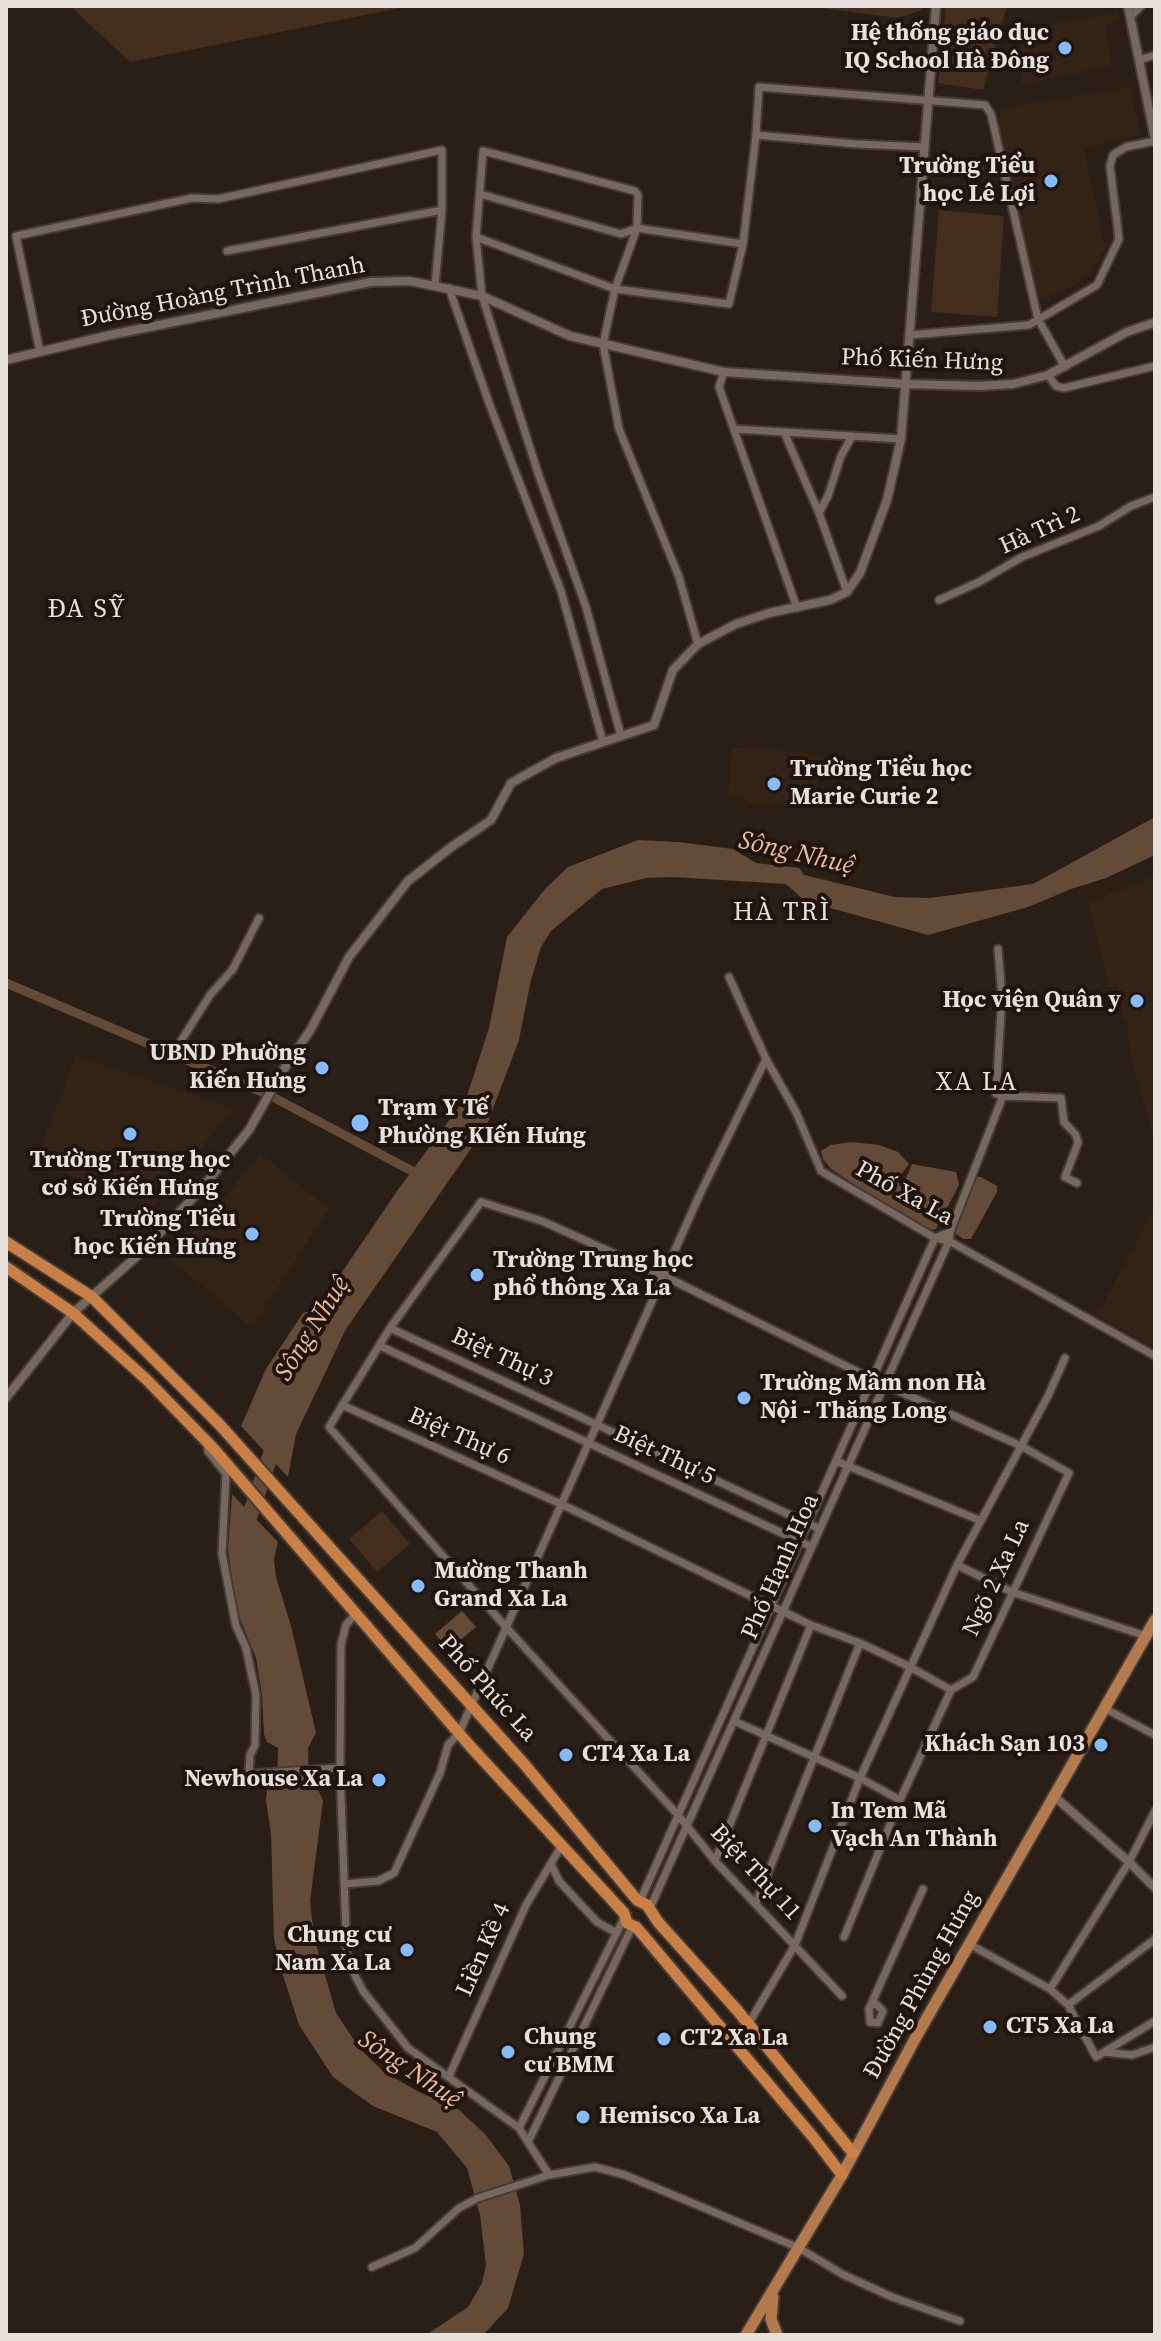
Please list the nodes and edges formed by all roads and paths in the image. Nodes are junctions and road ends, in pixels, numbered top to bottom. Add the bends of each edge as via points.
1 (936, 6) edge
2 (1128, 6) edge
3 (1141, 6) edge
4 (1130, 17) junction
5 (1155, 55) edge
6 (1139, 60) junction
7 (929, 100) junction
8 (756, 135) junction
9 (1155, 140) edge
10 (925, 147) junction
11 (480, 194) junction
12 (442, 210) junction
13 (637, 228) junction
14 (476, 237) junction
15 (743, 244) junction
16 (227, 251) dead end
17 (435, 285) junction
18 (449, 288) junction
19 (615, 289) junction
20 (482, 296) junction
21 (1155, 311) edge
22 (1038, 319) junction
23 (1154, 325) edge
24 (910, 335) junction
25 (603, 344) junction
26 (40, 352) junction
27 (6, 360) edge
28 (1155, 366) edge
29 (1065, 367) junction
30 (724, 372) junction
31 (1048, 375) junction
32 (906, 384) junction
33 (734, 429) junction
34 (784, 432) junction
35 (852, 436) junction
36 (901, 439) junction
37 (1155, 497) edge
38 (819, 513) junction
39 (847, 592) junction
40 (939, 600) dead end
41 (797, 608) junction
42 (698, 644) junction
43 (621, 736) junction
44 (603, 742) junction
45 (259, 918) dead end
46 (998, 949) dead end
47 (729, 977) dead end
48 (174, 1052) dead end
49 (766, 1059) junction
50 (1003, 1096) junction
51 (1077, 1183) dead end
52 (950, 1232) junction
53 (935, 1238) junction
54 (949, 1241) junction
55 (6, 1242) edge
56 (6, 1267) edge
57 (664, 1276) junction
58 (92, 1297) junction
59 (73, 1313) junction
60 (390, 1328) junction
61 (380, 1346) junction
62 (1155, 1356) edge
63 (1065, 1358) dead end
64 (872, 1379) junction
65 (885, 1385) junction
66 (6, 1398) edge
67 (342, 1405) junction
68 (596, 1424) junction
69 (588, 1443) junction
70 (210, 1444) junction
71 (1021, 1446) junction
72 (836, 1461) junction
73 (848, 1467) junction
74 (561, 1504) junction
75 (979, 1520) junction
76 (808, 1524) junction
77 (820, 1529) junction
78 (800, 1541) junction
79 (812, 1547) junction
80 (957, 1565) junction
81 (1012, 1592) junction
82 (772, 1604) junction
83 (784, 1610) junction
84 (357, 1612) junction
85 (1155, 1620) edge
86 (811, 1625) junction
87 (505, 1626) junction
88 (1146, 1636) junction
89 (860, 1643) junction
90 (910, 1667) junction
91 (951, 1690) junction
92 (471, 1705) junction
93 (1106, 1709) junction
94 (734, 1721) junction
95 (459, 1733) junction
96 (1155, 1735) edge
97 (764, 1736) junction
98 (814, 1759) junction
99 (340, 1768) junction
100 (860, 1778) junction
101 (1055, 1797) junction
102 (900, 1800) junction
103 (1155, 1812) edge
104 (678, 1815) junction
105 (686, 1827) junction
106 (562, 1845) junction
107 (715, 1861) junction
108 (1129, 1862) junction
109 (551, 1864) junction
110 (344, 1884) junction
111 (1155, 1888) edge
112 (923, 1889) dead end
113 (756, 1903) junction
114 (644, 1905) junction
115 (629, 1921) junction
116 (617, 1933) junction
117 (844, 1937) dead end
118 (1155, 1939) edge
119 (969, 1944) junction
120 (795, 1945) junction
121 (1050, 1989) junction
122 (842, 1996) dead end
123 (871, 2005) dead end
124 (1068, 2005) junction
125 (1155, 2021) edge
126 (749, 2023) junction
127 (1155, 2047) edge
128 (1105, 2052) junction
129 (449, 2076) junction
130 (519, 2128) junction
131 (528, 2142) junction
132 (853, 2153) junction
133 (549, 2175) junction
134 (842, 2175) junction
135 (799, 2248) junction
136 (372, 2267) dead end
137 (776, 2287) junction
138 (960, 2321) dead end
139 (746, 2335) edge
140 (777, 2335) edge

1 - 7 street
2 - 4 street
3 - 4 street
4 - 6 street
5 - 6 street
6 - 9 street
7 - 8 street via 759,87
7 - 10 street
7 - 22 street via 985,105 991,114
8 - 10 street
8 - 15 street
9 - 22 street via 1113,155 1119,239 1097,285
10 - 24 street
11 - 13 street via 621,234
11 - 13 street via 483,151 635,191
11 - 14 street
12 - 16 street
12 - 17 street
12 - 26 street via 442,150 16,236
13 - 15 street
13 - 19 street
14 - 19 street
14 - 20 street
15 - 19 street via 729,304
17 - 18 street, Đường Hoàng Trình Thanh
17 - 26 street, Đường Hoàng Trình Thanh via 371,282
18 - 20 street, Đường Hoàng Trình Thanh
18 - 44 street via 561,591
19 - 25 street
20 - 25 street, Đường Hoàng Trình Thanh via 561,332
20 - 43 street via 586,607
21 - 23 street
22 - 24 street via 1029,325
22 - 29 street
23 - 29 street, Phố Kiến Hưng via 1127,332
24 - 32 street
25 - 30 street, Đường Hoàng Trình Thanh
25 - 42 street via 619,429 679,577
26 - 27 street, Đường Hoàng Trình Thanh
28 - 31 street via 1064,388
29 - 31 street, Phố Kiến Hưng
30 - 32 street, Phố Kiến Hưng
30 - 33 street via 719,387
31 - 32 street, Phố Kiến Hưng via 1013,384
32 - 36 street
33 - 34 street
33 - 41 street
34 - 35 street
34 - 38 street
35 - 36 street
35 - 38 street
36 - 39 street via 874,540
37 - 40 street, Hà Trì 2
38 - 39 street
39 - 41 street
41 - 42 street via 736,624
42 - 43 street via 673,670 654,725
43 - 44 street
44 - 58 street via 556,758 511,783 491,820 408,881 349,957 249,1130 145,1249
45 - 48 street via 238,961
46 - 50 street via 1002,997 996,1094
47 - 49 street, Phố Xa La
49 - 53 street, Phố Xa La via 821,1171
49 - 57 street
50 - 51 street via 1061,1098 1064,1122 1078,1143 1065,1177
50 - 52 street, Phố Hạnh Hoa
52 - 53 street
52 - 54 street, Phố Hạnh Hoa
53 - 54 street, Phố Xa La
53 - 64 street, Phố Hạnh Hoa
54 - 62 street, Phố Xa La
54 - 65 street, Phố Hạnh Hoa
55 - 58 highway
56 - 59 highway
57 - 60 street via 542,1221 481,1202
57 - 64 street
57 - 68 street
58 - 59 street
58 - 92 highway, Phố Phúc La via 229,1435
59 - 66 street
59 - 70 highway
60 - 61 street
60 - 68 street, Biệt Thự 3
61 - 67 street
61 - 69 street, Biệt Thự 6
63 - 71 street
64 - 65 street
64 - 72 street, Phố Hạnh Hoa
65 - 71 street
65 - 73 street, Phố Hạnh Hoa
67 - 74 street, Biệt Thự 6
67 - 87 street, Biệt Thự 11 via 329,1427
68 - 69 street
68 - 76 street, Biệt Thự 3
69 - 74 street
69 - 78 street, Biệt Thự 5
70 - 84 highway, Phố Phúc La
70 - 99 street via 208,1451 226,1474 222,1554 256,1695 249,1774
71 - 75 street
71 - 81 street, Ngõ 2 Xa La via 1069,1473
72 - 73 street
72 - 76 street, Phố Hạnh Hoa
73 - 75 street
73 - 77 street, Phố Hạnh Hoa
74 - 82 street
74 - 87 street
75 - 80 street
76 - 77 street, Biệt Thự 3
76 - 78 street, Phố Hạnh Hoa
77 - 79 street, Phố Hạnh Hoa
78 - 79 street, Biệt Thự 5
78 - 82 street, Phố Hạnh Hoa
79 - 83 street, Phố Hạnh Hoa
80 - 81 street
80 - 90 street
81 - 88 street
81 - 91 street, Ngõ 2 Xa La via 973,1677
82 - 83 street
82 - 104 street, Phố Hạnh Hoa
83 - 86 street
83 - 94 street, Phố Hạnh Hoa
84 - 95 highway, Phố Phúc La
84 - 99 street via 346,1625 341,1645
85 - 88 main road, Đường Phùng Hưng
86 - 89 street
86 - 97 street
87 - 92 street
87 - 104 street, Biệt Thự 11
88 - 93 main road, Đường Phùng Hưng
89 - 90 street
89 - 98 street
90 - 91 street
90 - 100 street
91 - 102 street
92 - 95 street
92 - 114 highway, Phố Phúc La
93 - 96 street
93 - 101 main road, Đường Phùng Hưng
94 - 97 street
94 - 105 street, Phố Hạnh Hoa
95 - 106 highway, Phố Phúc La
95 - 110 street via 448,1745 394,1873 378,1881
97 - 98 street
97 - 107 street
98 - 100 street
98 - 113 street
99 - 110 street
100 - 102 street
100 - 120 street
101 - 108 street
101 - 119 main road, Đường Phùng Hưng
102 - 117 street
103 - 108 street
104 - 105 street, Biệt Thự 11
104 - 114 street, Phố Hạnh Hoa
105 - 107 street, Biệt Thự 11
105 - 114 street, Phố Hạnh Hoa
106 - 109 street, Liền Kề 4
106 - 115 highway, Phố Phúc La
107 - 113 street, Biệt Thự 11
108 - 111 street
108 - 121 street
109 - 116 street via 559,1881 597,1922
109 - 129 street, Liền Kề 4 via 526,1905
110 - 129 street via 347,1960 363,1991 408,2048
112 - 123 street
113 - 120 street, Biệt Thự 11
114 - 115 highway via 628,1904
114 - 115 highway via 651,1917 645,1925
114 - 126 highway, Phố Phúc La
115 - 116 street
115 - 131 street
115 - 134 highway, Phố Phúc La
116 - 130 street
118 - 124 street
119 - 121 street
119 - 132 main road, Đường Phùng Hưng
120 - 122 street, Biệt Thự 11
120 - 126 street
121 - 124 street
124 - 128 street via 1096,2057
125 - 128 street
126 - 132 highway, Phố Phúc La
127 - 128 street via 1132,2055
129 - 130 street
130 - 131 street
131 - 133 street
132 - 134 main road, Đường Phùng Hưng
133 - 135 street via 595,2167 625,2175
133 - 136 street via 478,2198 415,2248
134 - 135 main road, Đường Phùng Hưng
135 - 137 main road, Đường Phùng Hưng
135 - 138 street via 892,2297
137 - 139 main road, Đường Phùng Hưng
137 - 140 main road via 770,2311

